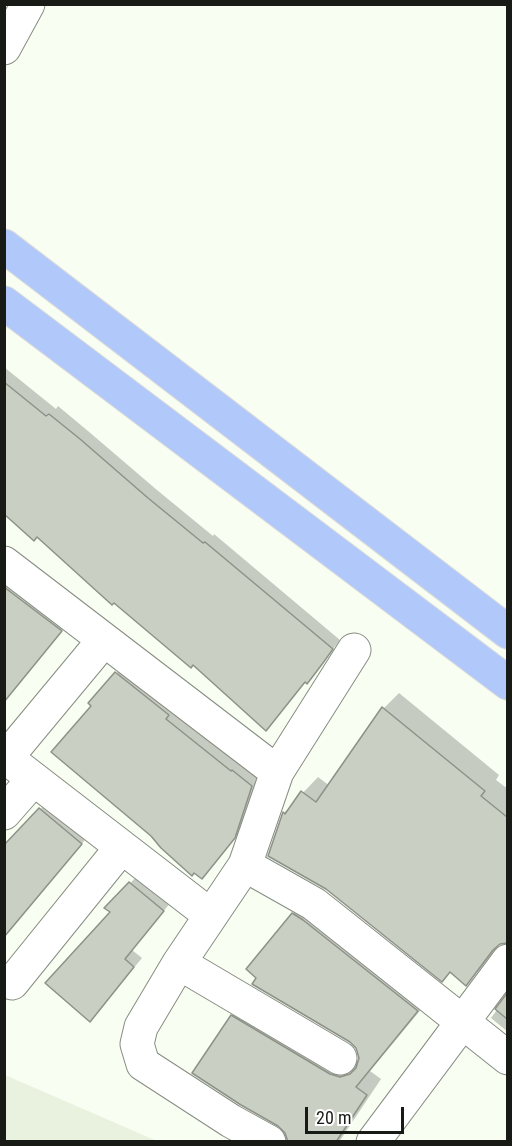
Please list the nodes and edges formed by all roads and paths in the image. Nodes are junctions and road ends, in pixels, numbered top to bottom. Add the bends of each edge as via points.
1 (28, 4) edge
2 (4, 48) edge
3 (4, 246) edge
4 (4, 303) edge
5 (4, 563) edge
6 (507, 632) edge
7 (104, 640) junction
8 (354, 650) dead end
9 (507, 683) edge
10 (5, 757) edge
11 (276, 772) junction
12 (33, 780) junction
13 (4, 813) edge
14 (121, 848) junction
15 (245, 865) junction
16 (210, 915) junction
17 (507, 961) edge
18 (179, 963) junction
19 (12, 983) dead end
20 (462, 1022) junction
21 (340, 1058) dead end
22 (507, 1058) edge
23 (269, 1142) edge
24 (373, 1142) edge

1 - 2 street
3 - 6 main road
4 - 9 main road
5 - 7 street
7 - 10 street
7 - 11 street
8 - 11 street
10 - 12 street
11 - 15 street
12 - 13 street
12 - 14 street
14 - 16 street
14 - 19 street
15 - 16 street
15 - 20 street via 314,904
16 - 18 street
17 - 20 street
18 - 21 street
18 - 23 street via 141,1027 137,1044 143,1064
20 - 22 street
20 - 24 street

